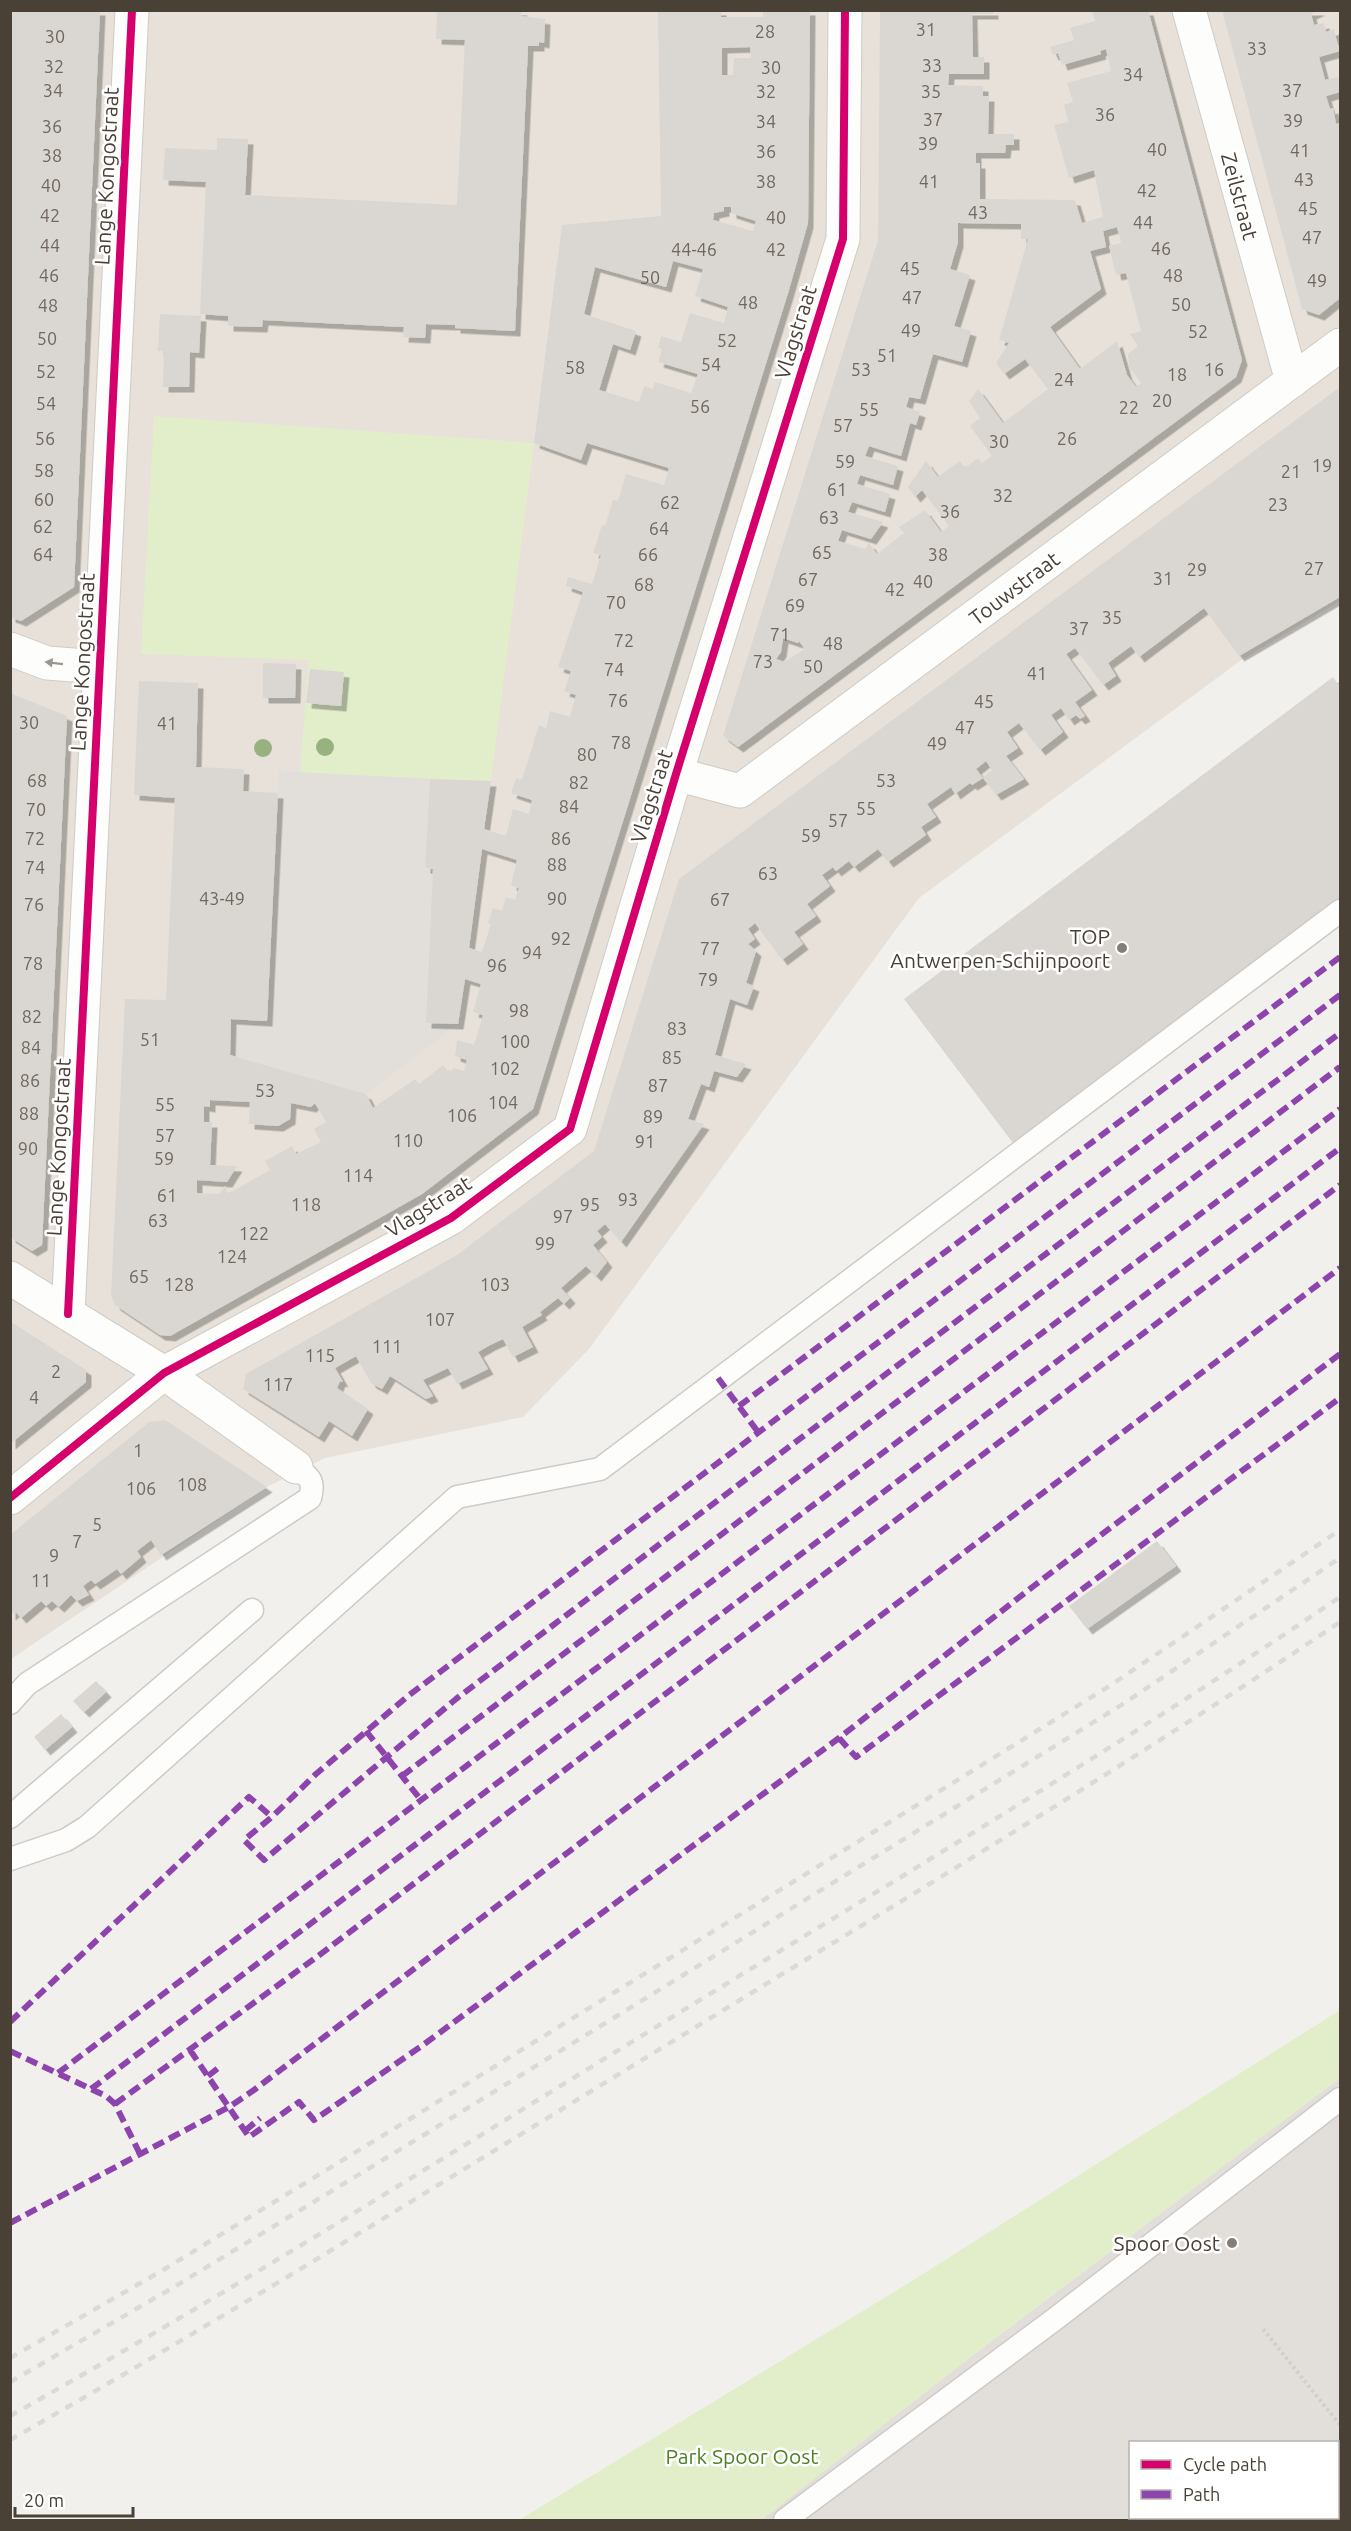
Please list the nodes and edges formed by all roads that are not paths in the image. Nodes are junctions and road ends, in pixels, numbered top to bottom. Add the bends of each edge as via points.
1 (132, 10) edge
2 (845, 10) edge
3 (1189, 10) edge
4 (1341, 345) edge
5 (1292, 381) junction
6 (10, 649) edge
7 (100, 667) junction
8 (676, 774) junction
9 (1341, 911) edge
10 (10, 1278) edge
11 (68, 1314) junction
12 (164, 1373) junction
13 (296, 1467) joint
14 (10, 1498) edge
15 (252, 1610) dead end
16 (10, 1703) edge
17 (10, 1817) edge
18 (10, 1859) edge
19 (1341, 2099) edge
20 (785, 2520) edge

1 - 7 street, Lange Kongostraat
2 - 8 street, Vlagstraat via 843,239
3 - 5 street, Zeilstraat
4 - 5 street, Touwstraat
5 - 8 street, Touwstraat via 740,791
7 -> 6 street via 47,663
7 - 11 street, Lange Kongostraat
8 - 12 street, Vlagstraat via 570,1129 451,1218
9 - 18 lane via 600,1469 457,1497 87,1827 66,1840
10 - 11 street
11 - 12 street
12 - 13 street
12 - 14 street, Vlagstraat
13 - 16 lane via 309,1478 313,1487 310,1498 27,1684
15 - 17 lane
19 - 20 lane

